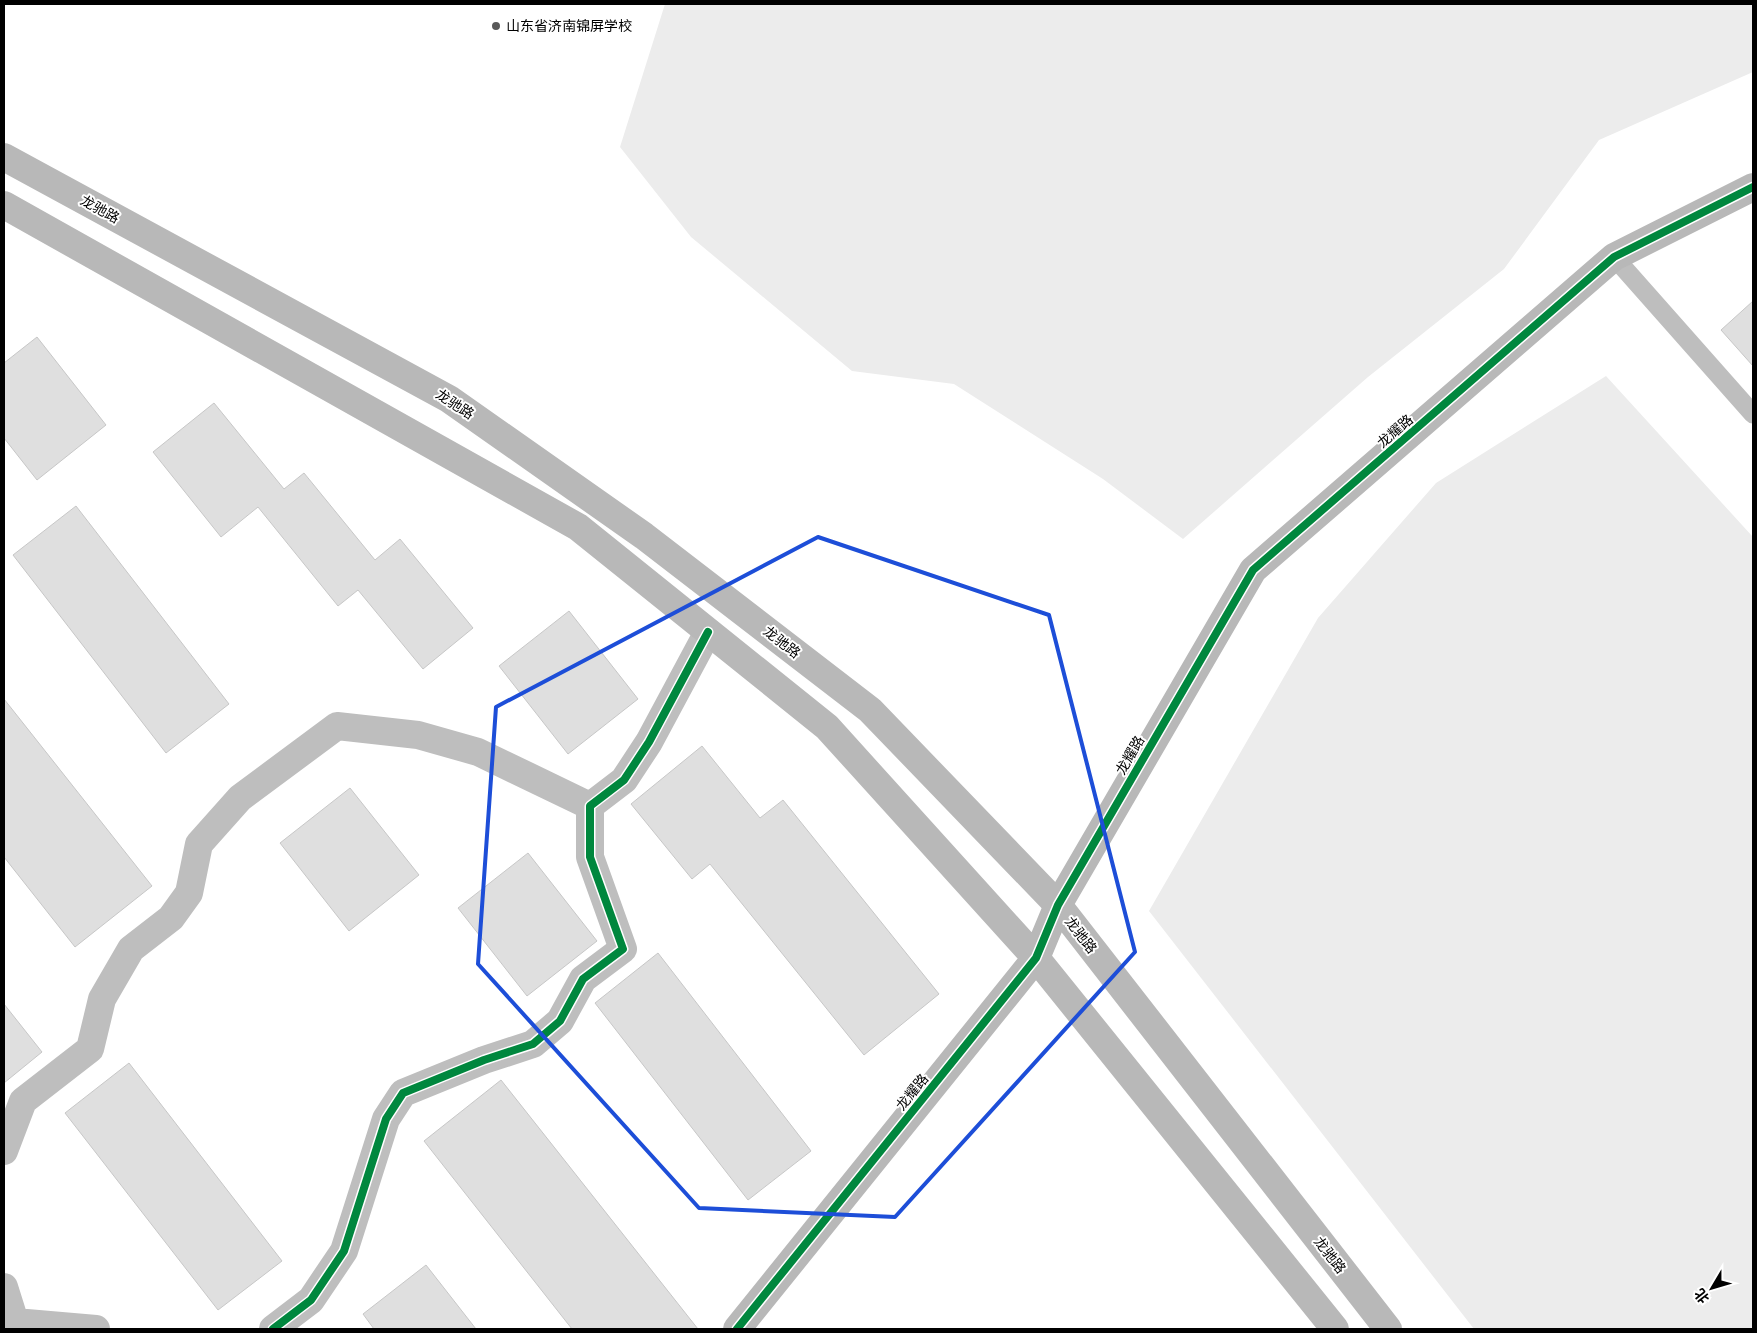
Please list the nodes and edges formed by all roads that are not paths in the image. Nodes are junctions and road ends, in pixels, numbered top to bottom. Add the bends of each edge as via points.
1 (4, 157) edge
2 (1753, 187) edge
3 (4, 205) edge
4 (1614, 257) junction
5 (1753, 414) edge
6 (708, 632) junction
7 (590, 806) junction
8 (1058, 905) junction
9 (1036, 958) junction
10 (4, 1151) edge
11 (4, 1287) edge
12 (12, 1325) edge
13 (96, 1329) edge
14 (273, 1329) edge
15 (737, 1329) edge
16 (1335, 1329) edge
17 (1388, 1329) edge

1 - 8 main road, 龙驰路 via 449,399 644,536 870,710
2 - 4 main road, 龙耀路
3 - 6 main road via 578,527
4 - 5 lane
4 - 8 main road, 龙耀路 via 1253,570
6 - 7 street via 644,750 624,780
6 - 9 main road via 826,727
7 - 10 street via 478,752 418,734 337,726 240,798 199,844 189,893 171,918 131,949 102,999 90,1049 23,1101
7 - 14 street via 590,858 623,949 584,980 560,1021 533,1044 403,1092 386,1119 344,1250 311,1300
8 - 9 main road, 龙耀路
8 - 17 main road, 龙驰路
9 - 15 main road, 龙耀路
9 - 16 main road
11 - 12 street
12 - 13 street

